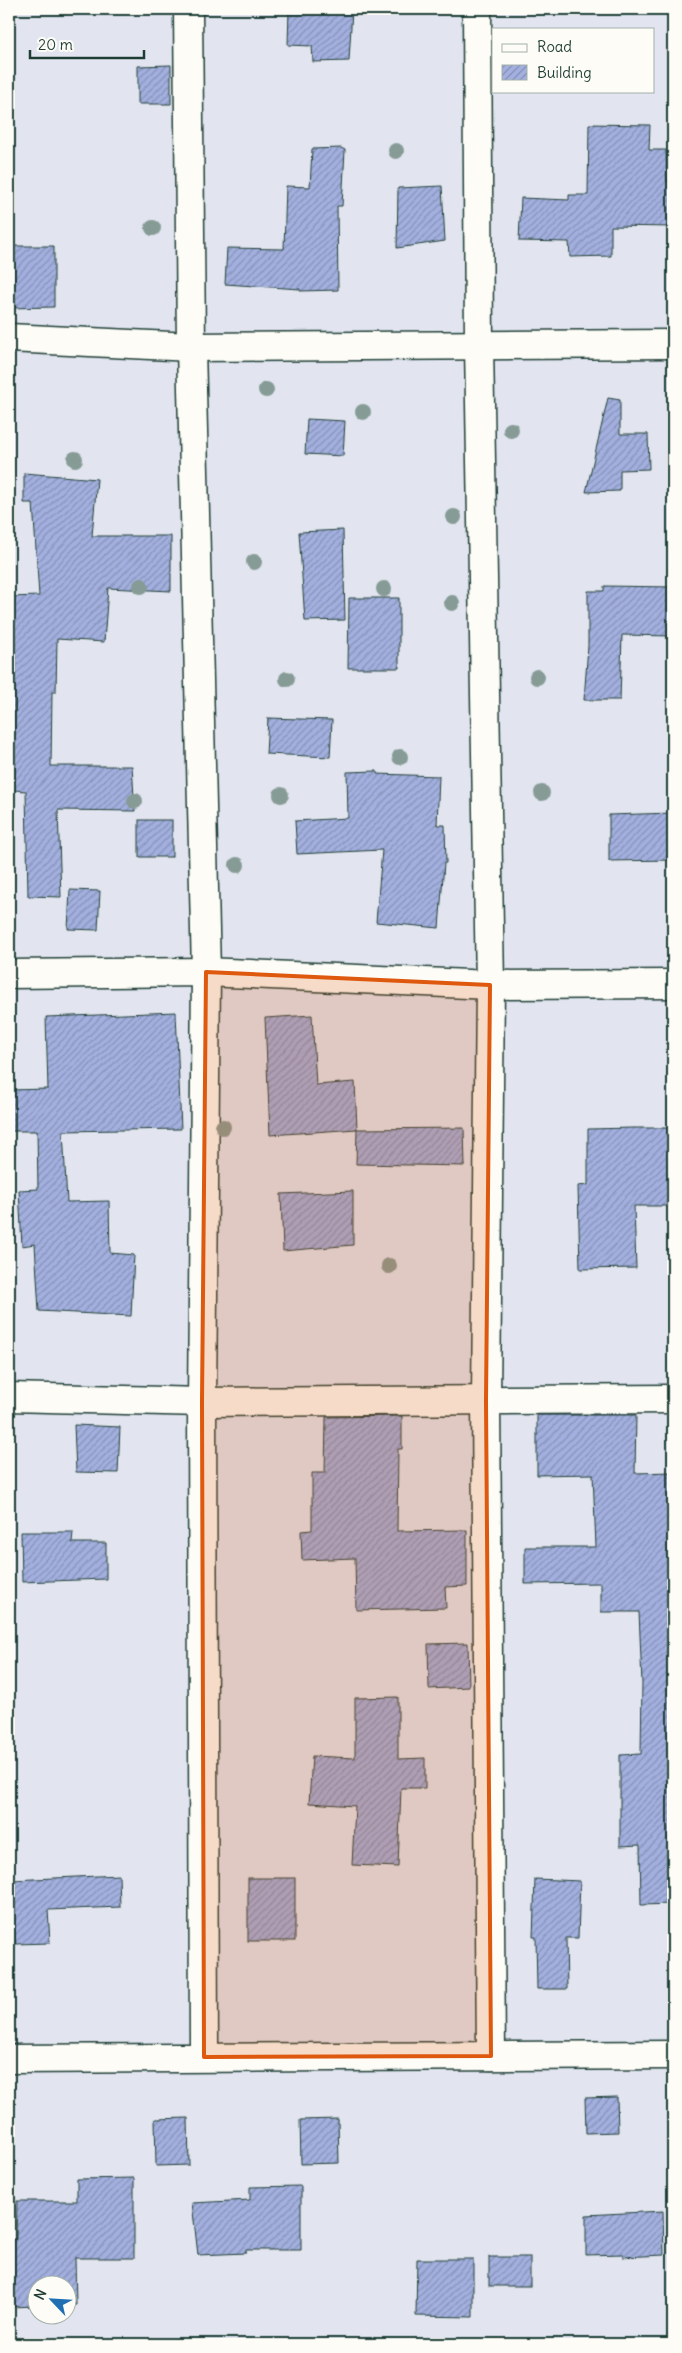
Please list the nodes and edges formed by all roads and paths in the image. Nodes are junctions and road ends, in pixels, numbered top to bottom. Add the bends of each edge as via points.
1 (188, 9) edge
2 (477, 9) edge
3 (9, 338) edge
4 (673, 344) edge
5 (479, 345) junction
6 (191, 347) junction
7 (206, 972) junction
8 (9, 974) edge
9 (673, 984) edge
10 (490, 985) junction
11 (9, 1396) edge
12 (673, 1399) edge
13 (486, 1401) junction
14 (202, 1402) junction
15 (673, 2055) edge
16 (491, 2056) junction
17 (204, 2057) junction
18 (9, 2059) edge

1 - 6 street
2 - 5 street
3 - 6 street
4 - 5 street
5 - 6 street
5 - 10 street
6 - 7 street
7 - 8 street
7 - 10 street
7 - 14 street
9 - 10 street
10 - 13 street
11 - 14 street
12 - 13 street
13 - 14 street
13 - 16 street
14 - 17 street
15 - 16 street
16 - 17 street
17 - 18 street

